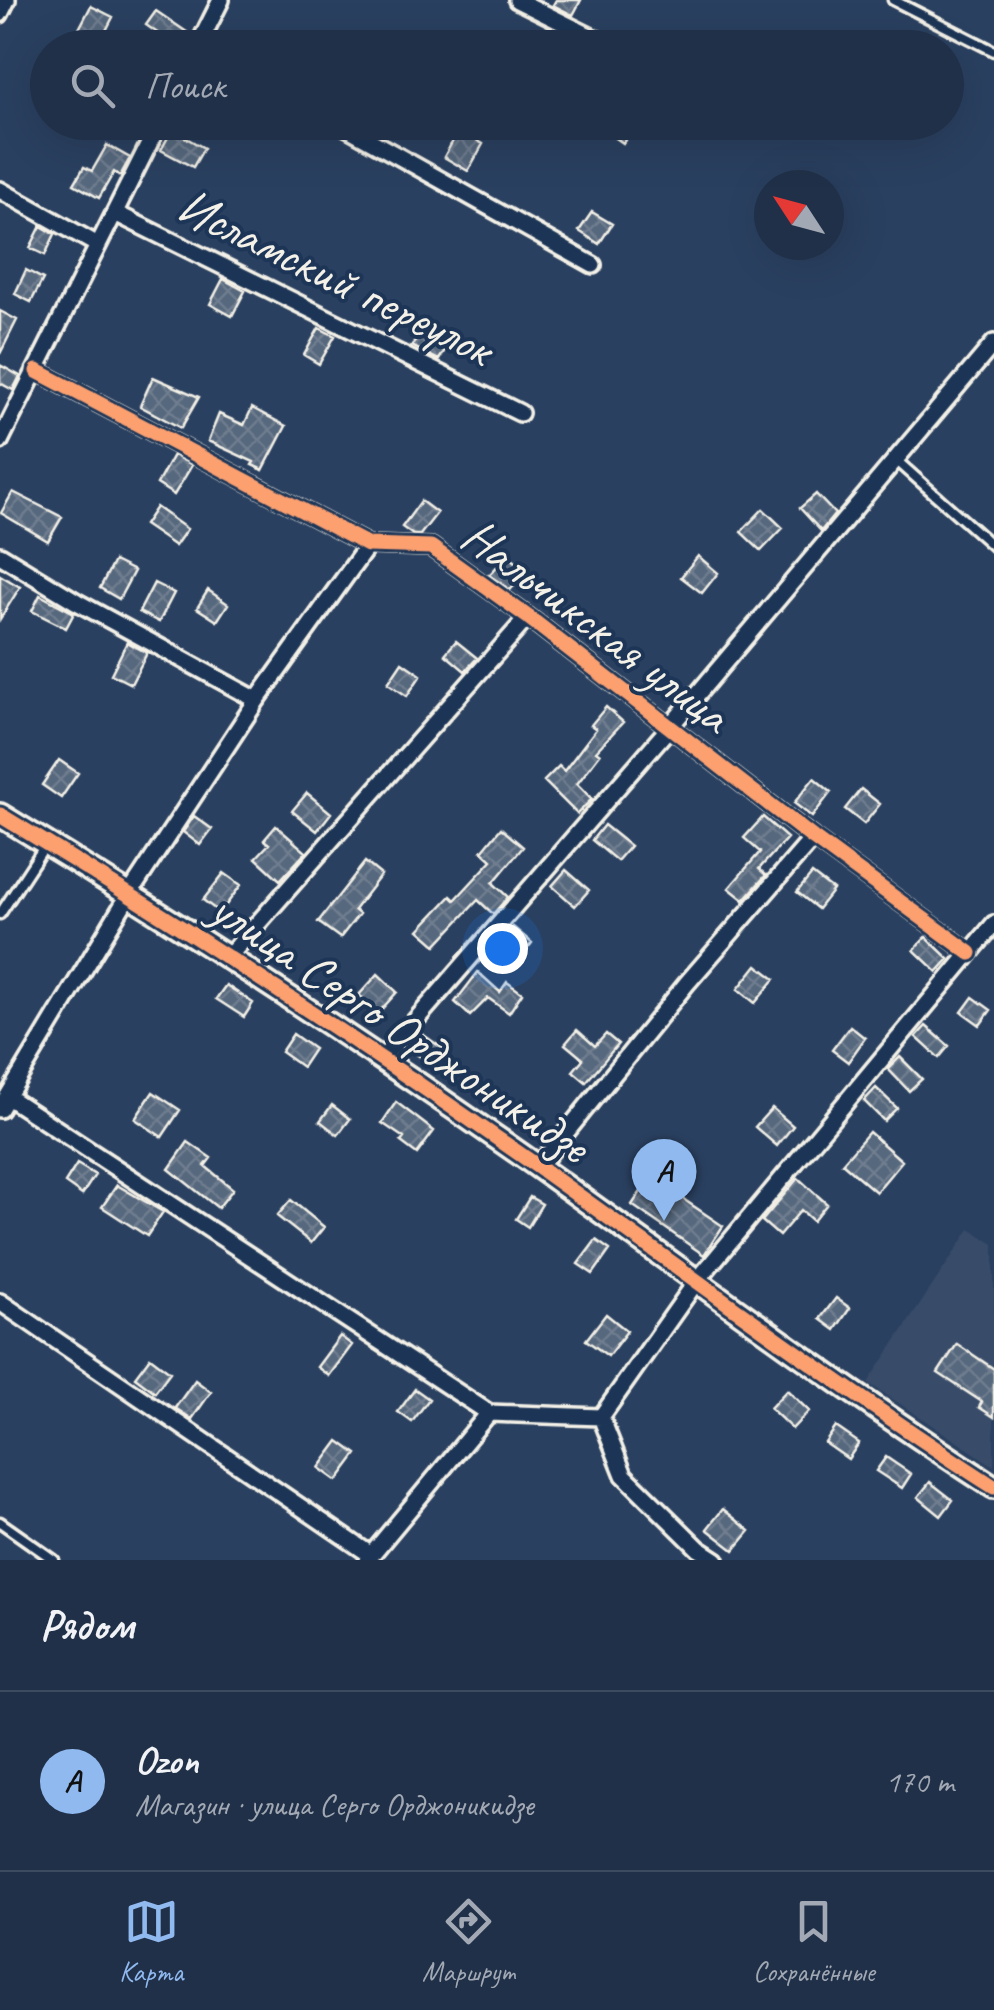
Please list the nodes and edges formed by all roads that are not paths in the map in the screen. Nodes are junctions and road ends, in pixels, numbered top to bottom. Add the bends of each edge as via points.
1 (7, 0) edge
2 (221, 0) edge
3 (516, 0) edge
4 (893, 0) edge
5 (0, 14) edge
6 (207, 30) edge
7 (577, 30) edge
8 (952, 30) edge
9 (964, 36) edge
10 (994, 51) edge
11 (151, 140) edge
12 (369, 140) edge
13 (0, 190) edge
14 (115, 213) junction
15 (96, 244) junction
16 (593, 265) dead end
17 (994, 343) edge
18 (36, 371) junction
19 (520, 413) dead end
20 (0, 440) edge
21 (896, 460) junction
22 (368, 545) junction
23 (994, 548) edge
24 (0, 555) edge
25 (528, 617) junction
26 (257, 700) junction
27 (668, 728) junction
28 (0, 815) edge
29 (812, 838) junction
30 (47, 844) junction
31 (130, 894) junction
32 (0, 914) edge
33 (994, 924) edge
34 (970, 953) junction
35 (228, 956) junction
36 (382, 1059) junction
37 (4, 1103) edge
38 (538, 1167) junction
39 (696, 1282) junction
40 (0, 1302) edge
41 (489, 1413) junction
42 (601, 1417) junction
43 (994, 1487) edge
44 (0, 1522) edge
45 (369, 1558) edge
46 (54, 1560) edge
47 (716, 1560) edge

1 - 5 street
2 - 6 street
3 - 7 street
4 - 8 lane
9 - 10 lane
11 - 14 street
12 - 16 street
13 - 15 street
14 - 15 street
14 - 19 street, Исламский переулок
15 - 18 street
17 - 21 street
18 - 20 street
18 - 22 street, Нальчикская улица
21 - 23 lane
21 - 27 street
22 - 25 street, Нальчикская улица via 430,546
22 - 26 street
24 - 26 street
25 - 27 street, Нальчикская улица
25 - 35 street
26 - 31 street
27 - 29 street, Нальчикская улица
27 - 36 street
28 - 30 street, улица Серго Орджоникидзе
29 - 34 street, Нальчикская улица
29 - 38 street
30 - 31 street, улица Серго Орджоникидзе
30 - 32 lane
31 - 35 street, улица Серго Орджоникидзе
31 - 37 street
33 - 34 street
34 - 39 street
35 - 36 street, улица Серго Орджоникидзе
36 - 38 street, улица Серго Орджоникидзе
37 - 41 street
38 - 39 street, улица Серго Орджоникидзе
39 - 42 street
39 - 43 street, улица Серго Орджоникидзе
40 - 45 street
41 - 42 street
41 - 45 street
42 - 47 street via 624,1475
44 - 46 lane

